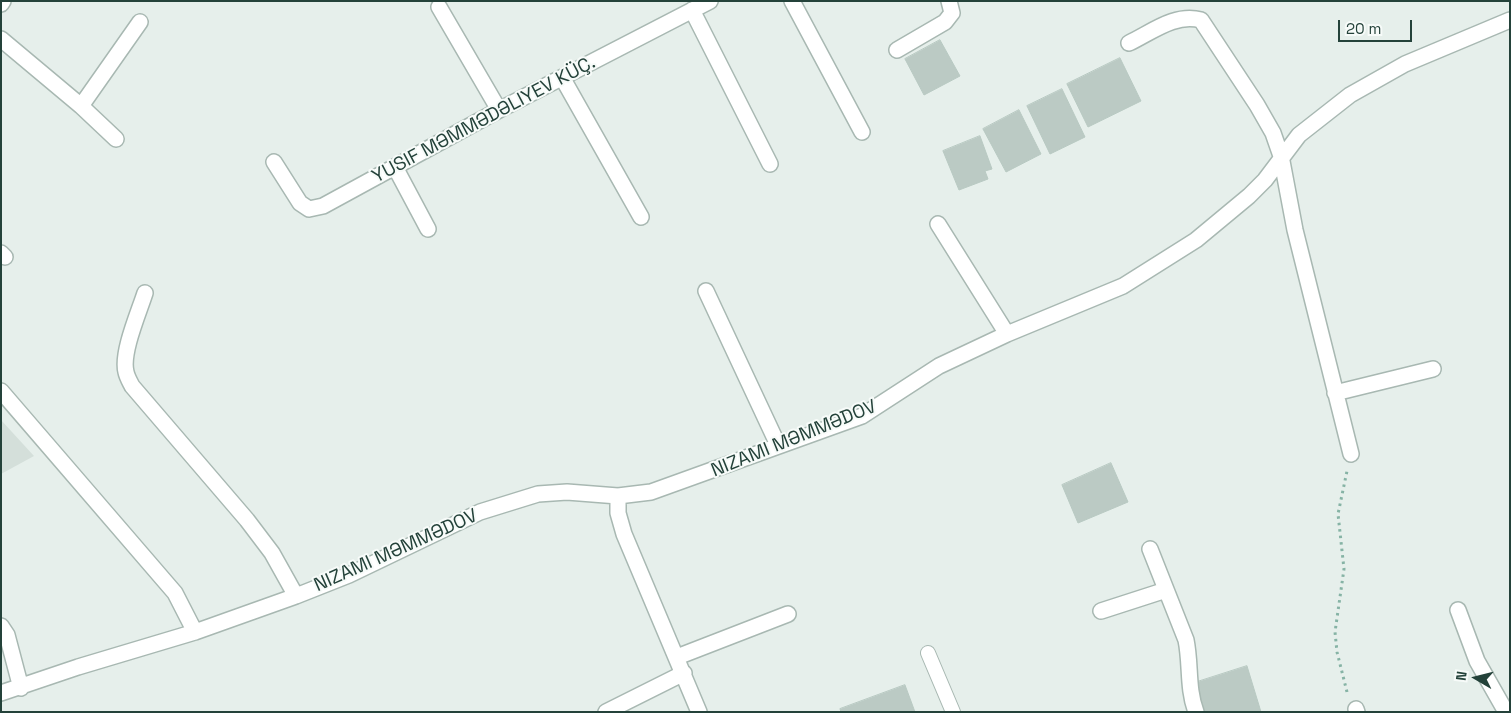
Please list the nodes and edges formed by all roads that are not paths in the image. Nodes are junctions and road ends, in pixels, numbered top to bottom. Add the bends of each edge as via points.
1 (710, 1) edge
2 (792, 1) edge
3 (949, 1) edge
4 (439, 7) dead end
5 (692, 10) junction
6 (1510, 20) edge
7 (140, 22) dead end
8 (1, 39) edge
9 (1129, 43) dead end
10 (897, 50) dead end
11 (563, 79) junction
12 (81, 106) junction
13 (499, 110) junction
14 (862, 132) dead end
15 (116, 139) dead end
16 (1281, 156) junction
17 (274, 162) dead end
18 (770, 164) dead end
19 (395, 167) junction
20 (641, 217) dead end
21 (938, 224) dead end
22 (428, 229) dead end
23 (706, 291) dead end
24 (145, 293) dead end
25 (1007, 334) junction
26 (1433, 369) dead end
27 (1, 391) edge
28 (1336, 393) junction
29 (778, 445) junction
30 (1351, 454) road end
31 (618, 496) junction
32 (1150, 549) dead end
33 (1166, 590) junction
34 (296, 596) junction
35 (1458, 610) dead end
36 (1101, 611) dead end
37 (788, 614) dead end
38 (1, 626) edge
39 (195, 632) junction
40 (928, 653) dead end
41 (678, 657) junction
42 (684, 673) junction
43 (21, 688) junction
44 (1, 694) edge
45 (606, 712) edge
46 (699, 712) edge
47 (953, 712) edge
48 (1196, 712) edge
49 (1506, 712) edge

1 - 5 street, YUSIF MƏMMƏDƏLIYEV KÜÇ.
2 - 14 street
3 - 10 street via 952,13 945,22
4 - 13 street
5 - 11 street, YUSIF MƏMMƏDƏLIYEV KÜÇ.
5 - 18 street
6 - 16 street, NIZAMI MƏMMƏDOV via 1405,64 1350,95 1299,135
7 - 12 street
8 - 12 street
9 - 16 street via 1177,19 1191,17 1202,20 1261,112
11 - 13 street, YUSIF MƏMMƏDƏLIYEV KÜÇ.
11 - 20 street
12 - 15 street
13 - 19 street, YUSIF MƏMMƏDƏLIYEV KÜÇ.
16 - 25 street, NIZAMI MƏMMƏDOV via 1249,196 1196,240 1155,267 1092,301
16 - 28 street via 1295,230
17 - 19 street, YUSIF MƏMMƏDƏLIYEV KÜÇ. via 300,203 309,209 323,206
19 - 22 street
21 - 25 street
23 - 29 street
24 - 34 street via 131,332 125,372 132,386 247,520 272,553
25 - 29 street, NIZAMI MƏMMƏDOV via 939,366 862,416
26 - 28 street
27 - 39 street via 175,593
28 - 30 street
29 - 31 street, NIZAMI MƏMMƏDOV via 651,492
31 - 34 street, NIZAMI MƏMMƏDOV via 567,492 538,494 480,512 349,575
31 - 41 street via 618,513 624,534
32 - 33 street
33 - 36 street
33 - 48 street via 1186,640 1189,686
34 - 39 street, NIZAMI MƏMMƏDOV
35 - 49 street via 1477,661
37 - 41 street
38 - 43 street via 7,635
39 - 43 street, NIZAMI MƏMMƏDOV via 78,667
40 - 47 lane
41 - 42 street
42 - 45 street
42 - 46 street
43 - 44 street, NIZAMI MƏMMƏDOV

